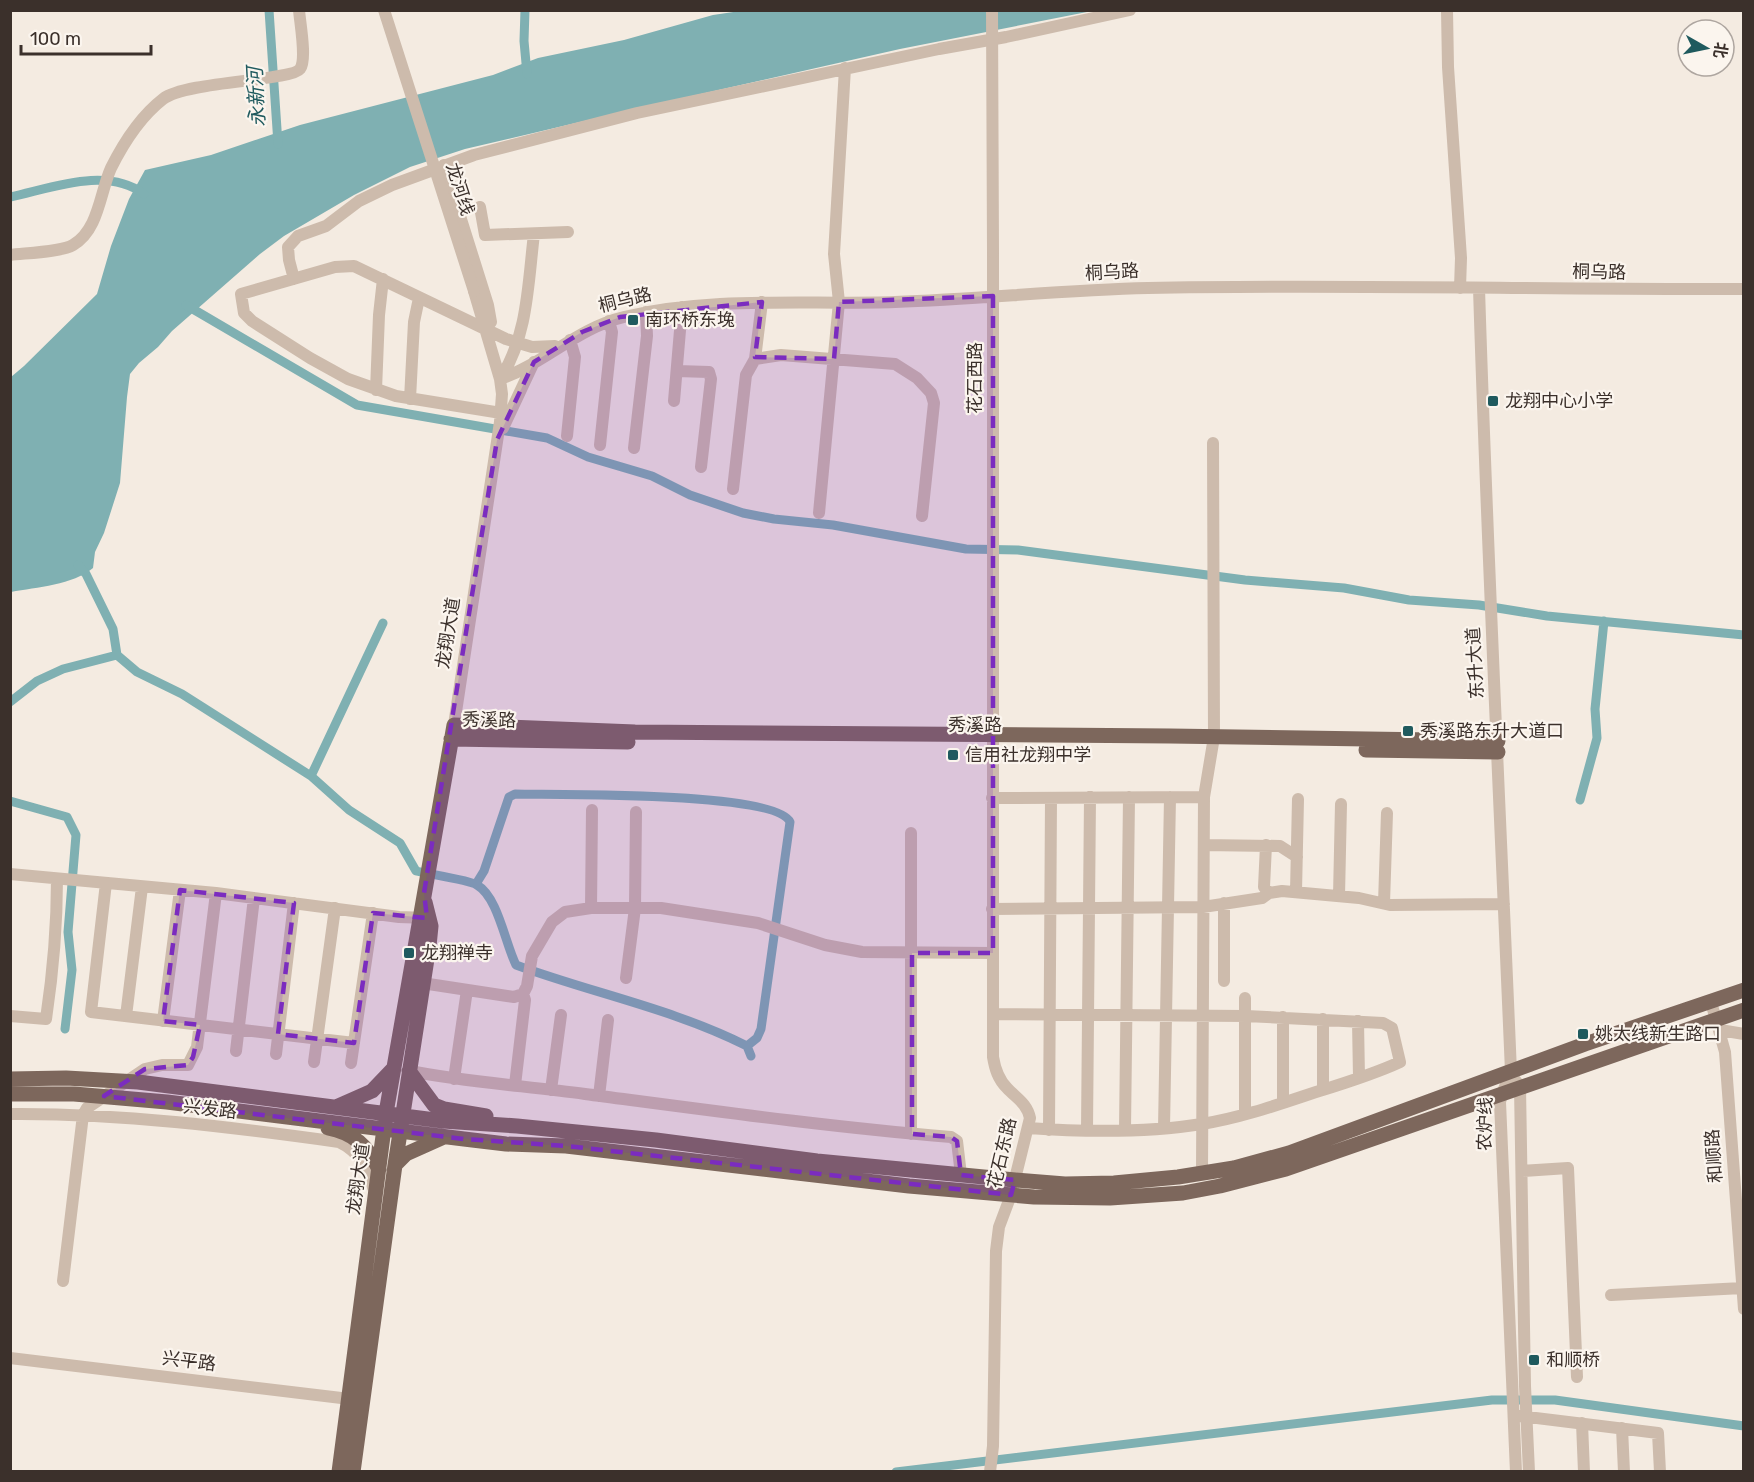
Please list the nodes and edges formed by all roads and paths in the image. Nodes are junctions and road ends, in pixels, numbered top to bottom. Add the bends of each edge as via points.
1 (299, 10) edge
2 (384, 10) edge
3 (992, 10) edge
4 (1130, 10) edge
5 (1447, 10) edge
6 (845, 68) junction
7 (444, 165) junction
8 (480, 207) dead end
9 (568, 232) dead end
10 (534, 234) junction
11 (10, 255) edge
12 (294, 279) junction
13 (383, 279) junction
14 (1460, 288) junction
15 (1479, 288) junction
16 (1743, 289) edge
17 (993, 296) junction
18 (419, 298) junction
19 (762, 302) junction
20 (839, 302) junction
21 (682, 308) junction
22 (646, 312) junction
23 (609, 321) junction
24 (486, 328) junction
25 (518, 343) junction
26 (565, 343) junction
27 (755, 359) junction
28 (834, 359) junction
29 (534, 362) junction
30 (677, 371) junction
31 (500, 379) junction
32 (376, 390) junction
33 (410, 399) junction
34 (674, 401) dead end
35 (500, 417) junction
36 (567, 436) dead end
37 (497, 440) junction
38 (1213, 443) dead end
39 (600, 445) dead end
40 (634, 448) dead end
41 (701, 467) dead end
42 (733, 489) dead end
43 (819, 513) dead end
44 (922, 516) dead end
45 (453, 732) junction
46 (992, 740) junction
47 (1213, 742) junction
48 (1498, 746) junction
49 (1129, 797) junction
50 (1170, 797) junction
51 (1204, 797) junction
52 (992, 798) junction
53 (1051, 798) junction
54 (1090, 798) junction
55 (1298, 798) dead end
56 (1341, 804) dead end
57 (592, 810) dead end
58 (636, 812) dead end
59 (1387, 813) dead end
60 (1297, 831) junction
61 (911, 832) dead end
62 (1204, 845) junction
63 (1266, 845) junction
64 (1280, 846) junction
65 (1297, 857) junction
66 (10, 874) edge
67 (59, 879) junction
68 (106, 883) junction
69 (142, 886) junction
70 (180, 890) junction
71 (1296, 892) junction
72 (216, 893) junction
73 (1269, 893) junction
74 (1340, 896) junction
75 (254, 898) junction
76 (294, 903) junction
77 (1224, 903) junction
78 (1384, 903) junction
79 (1504, 904) junction
80 (1128, 907) junction
81 (1168, 907) junction
82 (1203, 907) junction
83 (334, 908) junction
84 (591, 908) junction
85 (635, 908) junction
86 (1051, 908) junction
87 (1089, 908) junction
88 (992, 909) junction
89 (373, 913) junction
90 (424, 918) junction
91 (912, 953) junction
92 (993, 953) junction
93 (626, 978) dead end
94 (1224, 981) dead end
95 (422, 983) junction
96 (467, 990) junction
97 (1743, 990) edge
98 (523, 994) junction
99 (1245, 998) dead end
100 (1710, 1002) junction
101 (1743, 1010) edge
102 (993, 1014) junction
103 (561, 1015) dead end
104 (1050, 1015) junction
105 (1088, 1015) junction
106 (1126, 1015) junction
107 (10, 1016) edge
108 (126, 1016) junction
109 (1166, 1016) junction
110 (1202, 1016) junction
111 (1245, 1016) junction
112 (1283, 1017) junction
113 (1323, 1019) junction
114 (608, 1020) dead end
115 (163, 1021) junction
116 (1358, 1021) junction
117 (1718, 1024) junction
118 (200, 1025) junction
119 (239, 1029) junction
120 (278, 1034) junction
121 (1743, 1034) edge
122 (317, 1039) junction
123 (354, 1043) junction
124 (236, 1051) dead end
125 (276, 1054) dead end
126 (314, 1062) dead end
127 (351, 1063) dead end
128 (394, 1068) junction
129 (409, 1071) junction
130 (1511, 1072) junction
131 (454, 1078) junction
132 (1359, 1078) junction
133 (10, 1079) edge
134 (125, 1081) junction
135 (515, 1085) junction
136 (1520, 1087) junction
137 (551, 1090) junction
138 (1323, 1090) junction
139 (10, 1094) edge
140 (1502, 1094) junction
141 (104, 1096) junction
142 (599, 1096) junction
143 (1282, 1103) junction
144 (336, 1107) junction
145 (261, 1113) junction
146 (10, 1114) edge
147 (1245, 1114) junction
148 (83, 1115) junction
149 (393, 1122) junction
150 (1201, 1124) junction
151 (517, 1126) junction
152 (1028, 1128) junction
153 (1164, 1128) junction
154 (1049, 1130) junction
155 (1087, 1130) junction
156 (1125, 1130) junction
157 (911, 1134) junction
158 (446, 1137) junction
159 (395, 1165) junction
160 (379, 1169) junction
161 (1522, 1171) junction
162 (1202, 1173) junction
163 (961, 1175) junction
164 (1013, 1188) junction
165 (375, 1194) junction
166 (63, 1281) dead end
167 (1742, 1288) junction
168 (1611, 1295) dead end
169 (1743, 1310) edge
170 (10, 1358) edge
171 (1577, 1377) dead end
172 (355, 1400) junction
173 (1526, 1412) junction
174 (1513, 1413) junction
175 (1582, 1423) junction
176 (1622, 1428) junction
177 (339, 1472) edge
178 (353, 1472) edge
179 (990, 1472) edge
180 (1516, 1472) edge
181 (1529, 1472) edge
182 (1584, 1472) edge
183 (1624, 1472) edge
184 (1660, 1472) edge

1 - 11 street via 303,57 301,67 292,75 169,94 145,116 126,143 110,171 87,232 71,246
2 - 24 street, 龙河线, bridge
3 - 17 street, 花石西路, bridge
4 - 6 street
5 - 14 street
6 - 7 street via 627,116
6 - 20 street via 834,254
7 - 12 street via 359,201 326,226 298,236 288,247
7 - 24 street via 488,305 490,322
8 - 10 street via 485,235
9 - 10 street
10 - 25 street
12 - 13 street via 346,265
12 - 32 street via 241,294 244,313 310,358
13 - 18 street
13 - 32 street
14 - 15 street, 桐乌路
14 - 17 street, 桐乌路 via 1145,288
15 - 16 street, 桐乌路
15 - 48 street, 东升大道
17 - 20 street, 桐乌路
17 - 46 street, 花石西路
18 - 24 street
18 - 33 street
19 - 20 street, 桐乌路
19 - 21 street, 桐乌路
19 - 27 street
20 - 28 street
21 - 22 street, 桐乌路
21 - 30 street
22 - 23 street, 桐乌路
22 - 40 street via 647,336
23 - 26 street, 桐乌路
23 - 39 street via 612,332
24 - 25 street
24 - 31 street, 龙河线
25 - 26 street via 532,347
25 - 31 street
26 - 29 street, 桐乌路
26 - 36 street via 574,348 575,357
27 - 28 street via 781,355
27 - 42 street via 746,375
28 - 43 street
28 - 44 street via 895,364 931,393 934,403
29 - 31 street, 桐乌路
29 - 37 street
30 - 34 street
30 - 41 street via 709,372 711,379
31 - 35 street, 龙翔大道
32 - 33 street
33 - 35 street
35 - 37 street, 龙翔大道
37 - 45 street, 龙翔大道
38 - 47 street
45 - 46 main road, 秀溪路
45 - 90 main road, 龙翔大道 via 424,893
46 - 47 main road, 秀溪路
46 - 52 street, 花石东路
47 - 48 main road, 秀溪路
47 - 51 street
48 - 79 street, 东升大道
49 - 50 street
49 - 54 street
49 - 80 street
50 - 51 street
50 - 81 street
51 - 62 street
52 - 53 street
52 - 88 street, 花石东路
53 - 54 street
53 - 86 street
54 - 87 street
55 - 60 street
56 - 74 street
57 - 84 street
58 - 85 street
59 - 78 street
60 - 64 street
60 - 65 street
61 - 91 street
62 - 63 street
62 - 82 street
63 - 64 street
63 - 73 street via 1264,887
64 - 65 street
65 - 71 street
66 - 67 street
67 - 68 street
67 - 107 street via 46,1019
68 - 69 street
68 - 108 street via 92,1012
69 - 70 street
69 - 108 street
70 - 72 street
70 - 115 street
71 - 73 street
71 - 74 street
72 - 75 street
72 - 118 street
73 - 77 street via 1262,898
74 - 78 street
75 - 76 street
75 - 119 street
76 - 83 street
76 - 120 street
77 - 82 street
77 - 94 street
78 - 79 street
79 - 130 street, 东升大道
80 - 81 street
80 - 87 street
80 - 106 street
81 - 82 street
81 - 109 street
82 - 110 street
83 - 89 street
83 - 122 street
84 - 85 street
84 - 98 street via 565,912 552,922 532,956
85 - 91 street via 661,908 758,923 843,949
85 - 93 street
86 - 87 street
86 - 88 street
86 - 104 street
87 - 105 street
88 - 92 street, 花石东路
89 - 90 street
89 - 123 street
90 - 95 main road, 龙翔大道 via 431,926
90 - 128 main road, 龙翔大道
91 - 92 street
91 - 157 street
92 - 102 street, 花石东路
95 - 96 street
95 - 129 main road, 龙翔大道
96 - 98 street via 514,997
96 - 131 street
97 - 100 main road
98 - 135 street
99 - 111 street
100 - 117 street, 和顺路
100 - 130 main road
101 - 117 main road
102 - 104 street
102 - 152 street, 花石东路 via 996,1073 1028,1109
103 - 137 street
104 - 105 street
104 - 154 street
105 - 106 street
105 - 155 street
106 - 109 street
106 - 156 street
108 - 115 street
109 - 110 street
109 - 153 street
110 - 111 street
110 - 150 street
111 - 112 street
111 - 147 street
112 - 113 street
112 - 143 street
113 - 116 street
113 - 138 street
114 - 142 street
115 - 118 street
116 - 132 street
116 - 132 street via 1383,1023 1392,1028 1400,1062
117 - 121 street
117 - 136 main road
117 - 167 street, 和顺路 via 1725,1052
118 - 119 street
118 - 134 street via 197,1047 188,1065 145,1069
119 - 120 street
119 - 124 street
120 - 122 street
120 - 125 street
122 - 123 street
122 - 126 street
123 - 127 street
128 - 144 main road via 372,1091
128 - 149 main road, 龙翔大道
129 - 131 street
129 - 149 main road, 龙翔大道
129 - 151 main road via 434,1105 498,1118
130 - 136 street, 农炉线
130 - 140 street, 农炉线
130 - 162 main road via 1298,1150
131 - 135 street
132 - 138 street
133 - 134 main road
134 - 141 street
134 - 144 main road
135 - 137 street
136 - 140 main road
136 - 161 street, 农炉线
137 - 142 street
138 - 143 street
139 - 141 main road
140 - 164 main road via 1314,1160 1213,1188 1110,1198
140 - 174 street, 农炉线
141 - 145 main road
141 - 148 street
142 - 157 street
143 - 147 street
144 - 149 main road
145 - 149 main road
145 - 160 main road via 352,1136 364,1145
146 - 148 street, 兴发路
147 - 150 street
148 - 165 street, 兴发路 via 339,1142 351,1148 362,1161
148 - 166 street
149 - 151 main road
149 - 158 main road
149 - 159 main road, 龙翔大道
149 - 160 main road, 龙翔大道
150 - 153 street
150 - 162 street
151 - 163 main road
152 - 154 street
152 - 164 street, 花石东路
153 - 156 street
154 - 155 street
155 - 156 street
157 - 163 street via 951,1137 957,1141
158 - 159 main road via 406,1154
158 - 164 main road via 566,1146 909,1186
159 - 172 main road, 龙翔大道
160 - 165 main road, 龙翔大道
161 - 171 street via 1568,1168
161 - 173 street, 农炉线
162 - 164 main road via 1114,1183
163 - 164 main road
164 - 179 street, 花石东路 via 999,1227 996,1251
165 - 172 main road, 龙翔大道
167 - 168 street
167 - 169 street, 和顺路
170 - 172 street, 兴平路
172 - 177 main road, 龙翔大道
172 - 178 main road, 龙翔大道
173 - 174 street
173 - 175 street
173 - 181 street, 农炉线
174 - 180 street, 农炉线
175 - 176 street
175 - 182 street
176 - 183 street
176 - 184 street via 1658,1432

